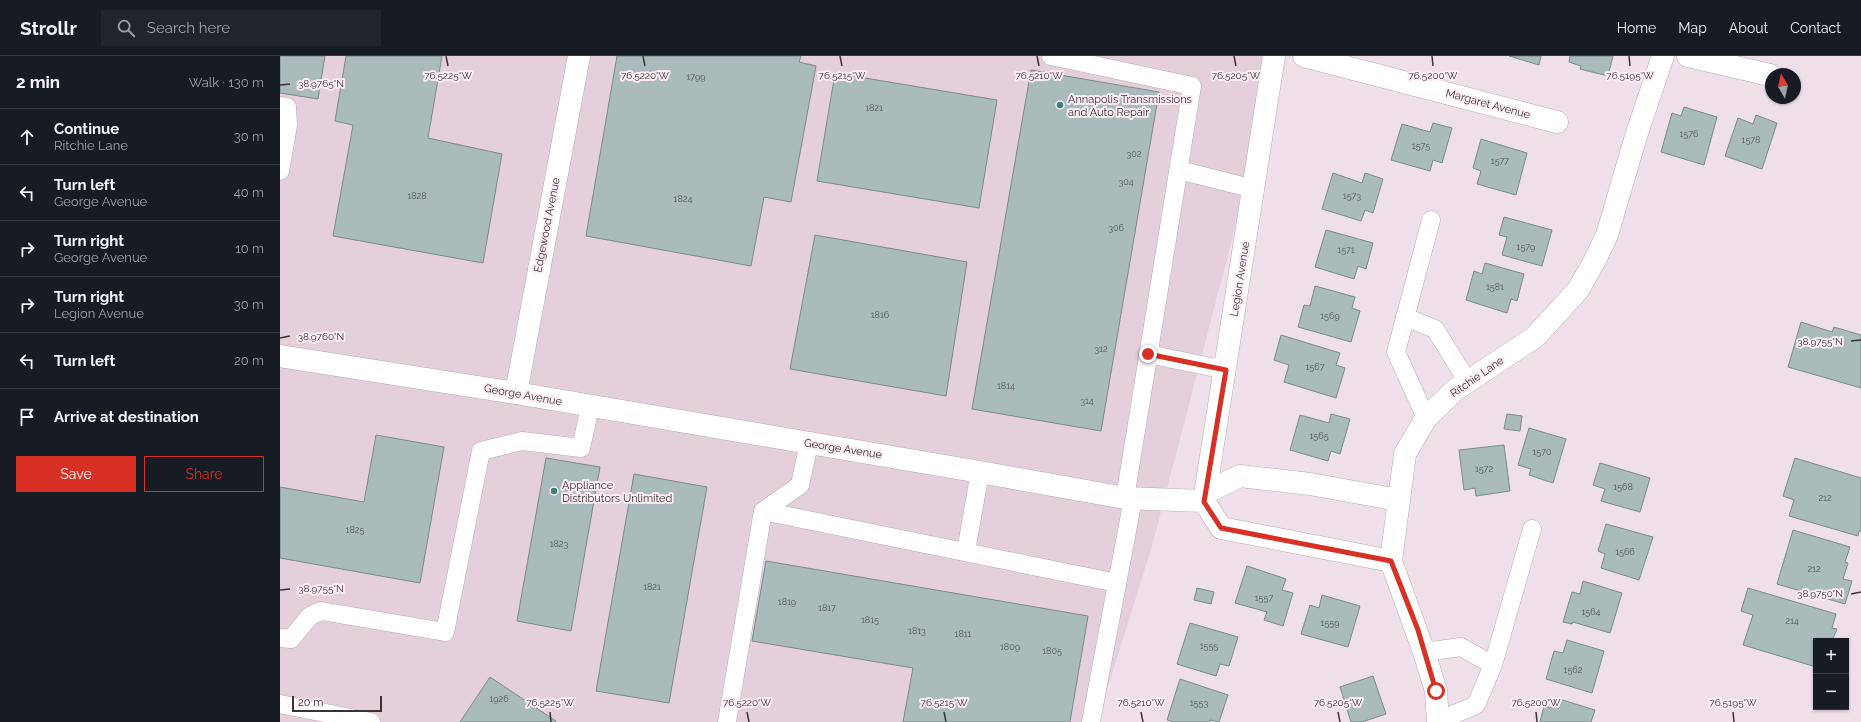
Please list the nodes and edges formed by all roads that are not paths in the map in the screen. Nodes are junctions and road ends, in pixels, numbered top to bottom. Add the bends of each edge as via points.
1 (579, 56) edge
2 (1051, 56) edge
3 (1274, 56) edge
4 (1304, 56) edge
5 (1663, 56) edge
6 (1688, 56) edge
7 (1765, 74) edge
8 (280, 106) edge
9 (1557, 122) dead end
10 (1179, 170) junction
11 (280, 171) edge
12 (1254, 189) junction
13 (1431, 220) dead end
14 (1405, 317) junction
15 (1148, 354) junction
16 (280, 356) edge
17 (1226, 370) junction
18 (1468, 382) junction
19 (516, 393) junction
20 (590, 407) junction
21 (1426, 418) junction
22 (808, 443) junction
23 (980, 472) junction
24 (1204, 497) junction
25 (1129, 498) junction
26 (1399, 500) junction
27 (763, 511) junction
28 (1532, 529) dead end
29 (966, 551) junction
30 (1391, 561) junction
31 (1117, 583) junction
32 (280, 638) edge
33 (1424, 652) junction
34 (1493, 665) junction
35 (280, 704) edge
36 (371, 722) edge
37 (727, 722) edge
38 (1092, 722) edge
39 (1438, 722) edge

1 - 19 street, Edgewood Avenue
2 - 10 lane via 1192,86
3 - 12 street, Legion Avenue
4 - 9 street, Margaret Avenue
5 - 18 street, Ritchie Lane via 1607,235 1578,290 1534,338
6 - 7 street
8 - 11 lane via 287,107 288,125
10 - 12 lane
10 - 15 lane
12 - 17 street, Legion Avenue
13 - 14 lane
14 - 18 lane via 1435,329
14 - 21 lane via 1396,352
15 - 17 lane
15 - 25 lane
16 - 19 street, George Avenue
17 - 24 street, Legion Avenue
18 - 21 street, Ritchie Lane via 1455,390
19 - 20 street, George Avenue
20 - 22 street, George Avenue
20 - 32 lane via 581,448 522,441 481,451 445,632 321,612 310,616 291,640
21 - 26 street, Ritchie Lane via 1405,454
22 - 23 street, George Avenue
22 - 27 lane via 800,485
23 - 25 street, George Avenue
23 - 29 lane
24 - 25 street, George Avenue
24 - 26 street via 1240,476 1310,484
24 - 30 street via 1221,528
25 - 31 lane
26 - 30 street, Ritchie Lane
27 - 29 lane
27 - 37 lane
28 - 34 lane
29 - 31 lane
30 - 33 street, Ritchie Lane
31 - 38 lane
33 - 34 lane via 1460,647
33 - 39 street, Ritchie Lane via 1436,691
34 - 39 lane via 1476,705
35 - 36 lane

